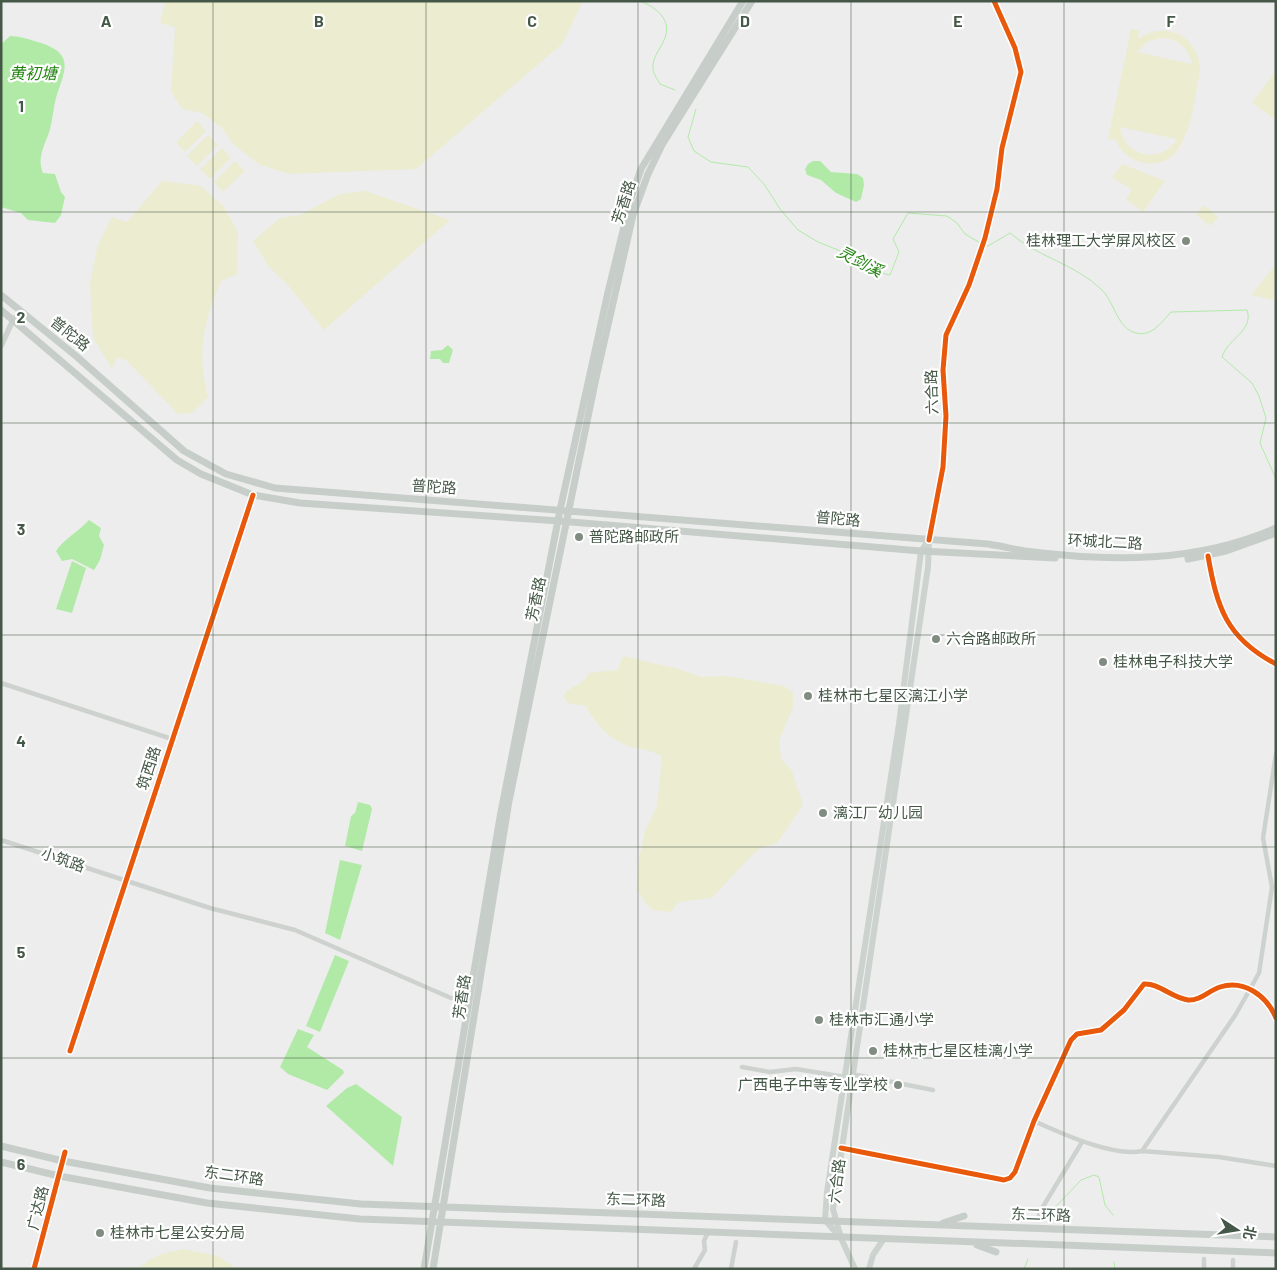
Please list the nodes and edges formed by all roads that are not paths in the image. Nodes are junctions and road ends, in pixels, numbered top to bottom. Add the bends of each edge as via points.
1 (743, 1) edge
2 (752, 1) edge
3 (994, 1) edge
4 (1, 295) edge
5 (1, 310) edge
6 (20, 312) junction
7 (14, 320) junction
8 (1, 346) edge
9 (253, 495) junction
10 (560, 510) junction
11 (569, 510) junction
12 (559, 521) junction
13 (567, 522) junction
14 (1276, 528) edge
15 (1276, 533) edge
16 (929, 540) junction
17 (921, 551) junction
18 (930, 552) junction
19 (1208, 556) junction
20 (1276, 664) edge
21 (1, 683) edge
22 (172, 739) junction
23 (1276, 754) edge
24 (1, 840) edge
25 (124, 881) junction
26 (1251, 990) junction
27 (451, 998) dead end
28 (1276, 1018) edge
29 (70, 1051) dead end
30 (742, 1067) dead end
31 (848, 1076) junction
32 (933, 1090) dead end
33 (1034, 1121) junction
34 (1082, 1142) junction
35 (1, 1146) edge
36 (841, 1148) junction
37 (1142, 1151) junction
38 (65, 1152) dead end
39 (63, 1161) junction
40 (1, 1162) edge
41 (1276, 1166) edge
42 (60, 1176) junction
43 (433, 1207) junction
44 (442, 1208) junction
45 (964, 1216) dead end
46 (1038, 1219) dead end
47 (826, 1220) junction
48 (836, 1220) junction
49 (431, 1223) junction
50 (440, 1223) junction
51 (939, 1225) junction
52 (708, 1232) junction
53 (1276, 1237) edge
54 (840, 1238) junction
55 (883, 1240) junction
56 (736, 1242) dead end
57 (970, 1243) junction
58 (996, 1252) dead end
59 (1276, 1253) edge
60 (1204, 1259) dead end
61 (1233, 1260) dead end
62 (34, 1269) edge
63 (424, 1269) edge
64 (433, 1269) edge
65 (694, 1269) edge
66 (731, 1269) edge
67 (854, 1269) edge
68 (869, 1269) edge
69 (1204, 1269) edge
70 (1233, 1269) edge

1 - 10 main road, 芳香路 via 641,170 608,292
2 - 11 main road, 芳香路 via 662,145 633,215
3 - 16 street, 六合路 via 1015,48 1021,72 984,238 969,285 946,335 943,467
4 - 6 main road, 普陀路
5 - 7 main road, 普陀路
6 - 7 street
6 - 10 main road, 普陀路 via 83,362 184,451 226,474 301,492
7 - 8 street
7 - 9 main road, 普陀路 via 177,460
9 - 12 main road, 普陀路 via 300,503
9 - 22 street, 筑西路
10 - 11 main road, 普陀路
10 - 12 main road, 芳香路
11 - 13 main road, 芳香路
11 - 16 main road, 普陀路
12 - 13 main road, 普陀路
12 - 43 main road, 芳香路 via 500,817
13 - 17 main road, 普陀路
13 - 44 main road, 芳香路 via 509,801
14 - 16 main road, 环城北二路 via 1201,552 1150,558 1060,554
15 - 19 main road, 环城北二路
16 - 17 main road
16 - 18 main road, 六合路
17 - 18 main road, 普陀路
17 - 31 main road, 六合路
18 - 19 main road, 环城北二路 via 1121,562 1176,561
18 - 31 main road, 六合路
19 - 20 street via 1213,588 1225,620 1244,642
21 - 22 street
22 - 25 street, 筑西路
23 - 26 street via 1263,838 1272,887 1261,964
24 - 25 street, 小筑路
25 - 27 street, 小筑路 via 295,930
25 - 29 street, 筑西路
26 - 28 street via 1261,995
26 - 33 street via 1231,984 1191,1000 1175,997 1155,985 1144,984 1124,1010 1101,1030 1077,1034 1071,1040
26 - 37 street
30 - 31 street via 770,1072 802,1070
31 - 32 street
31 - 36 main road, 六合路
31 - 47 main road, 六合路 via 827,1192
33 - 34 street
33 - 36 street via 1015,1172 1004,1180
34 - 37 street
34 - 46 street
35 - 39 main road, 东二环路
36 - 48 main road, 六合路 via 833,1210
37 - 41 street via 1219,1157
38 - 39 street, 广达路
39 - 42 street, 广达路
39 - 43 main road, 东二环路 via 258,1194
40 - 42 main road, 东二环路
42 - 49 main road, 东二环路 via 255,1209
42 - 62 street, 广达路
43 - 44 main road, 东二环路
43 - 49 main road, 芳香路
44 - 47 main road, 东二环路
44 - 50 main road, 芳香路
45 - 51 main road
47 - 48 main road, 东二环路
47 - 54 main road, 六合路
48 - 51 main road, 东二环路
48 - 54 main road, 六合路
49 - 50 main road, 东二环路
49 - 63 main road, 芳香路
50 - 52 main road, 东二环路
50 - 64 main road, 芳香路
51 - 53 main road, 东二环路
52 - 54 main road, 东二环路
52 - 65 street via 705,1250
54 - 55 main road, 东二环路
54 - 67 main road
55 - 57 main road, 东二环路
55 - 68 main road via 872,1255
56 - 66 street
57 - 58 main road
57 - 59 main road, 东二环路
60 - 69 street
61 - 70 street

